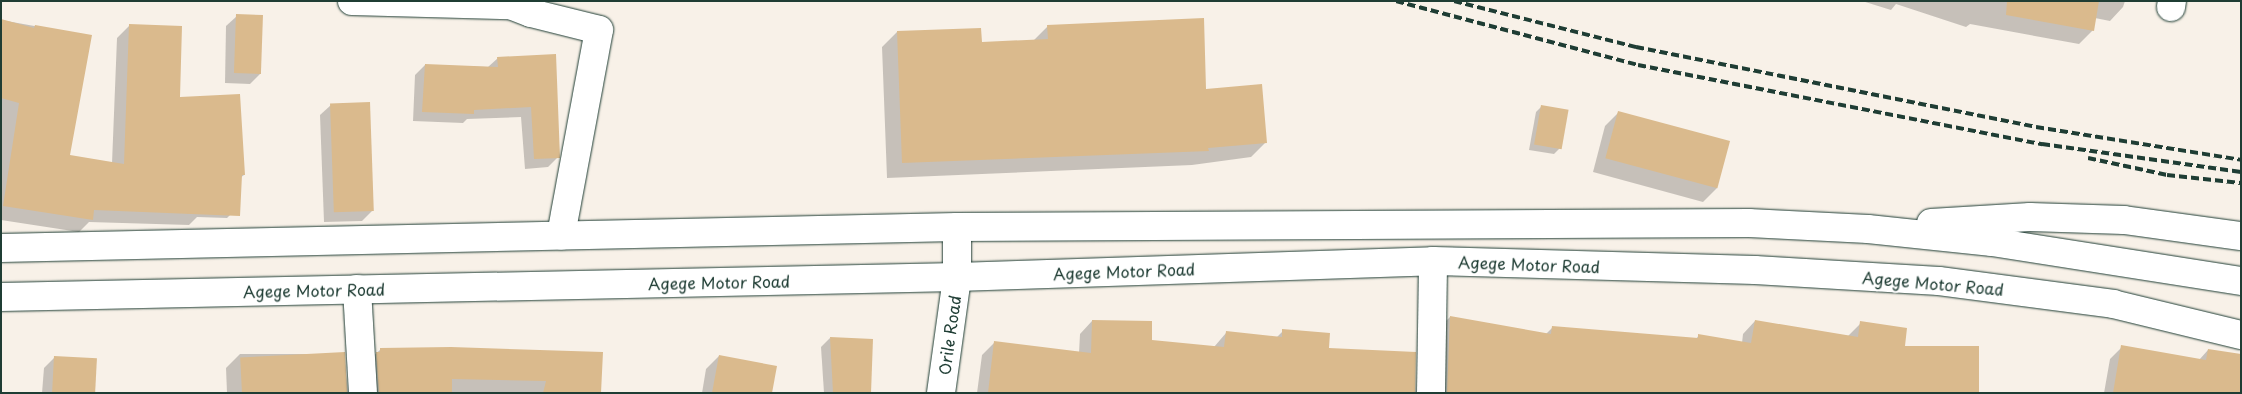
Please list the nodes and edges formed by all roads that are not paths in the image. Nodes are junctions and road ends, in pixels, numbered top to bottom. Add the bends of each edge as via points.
1 (352, 1) edge
2 (957, 228) junction
3 (1868, 229) junction
4 (561, 236) junction
5 (2241, 236) edge
6 (1, 248) edge
7 (1433, 261) junction
8 (957, 277) junction
9 (2241, 280) edge
10 (357, 289) junction
11 (1, 297) edge
12 (2241, 335) edge
13 (363, 393) edge
14 (940, 393) edge
15 (1432, 393) edge

1 - 4 main road via 510,5 531,14 599,30
2 - 3 main road via 1748,223
2 - 4 main road
2 - 8 main road, Orile Road
3 - 5 main road via 1952,221 2047,218 2124,220
3 - 9 main road via 1992,242
4 - 6 main road
7 - 8 main road, Agege Motor Road
7 - 12 main road, Agege Motor Road via 1755,270 1939,281 2113,304
7 - 15 main road
8 - 10 main road, Agege Motor Road
8 - 14 main road, Orile Road
10 - 11 main road, Agege Motor Road
10 - 13 main road

